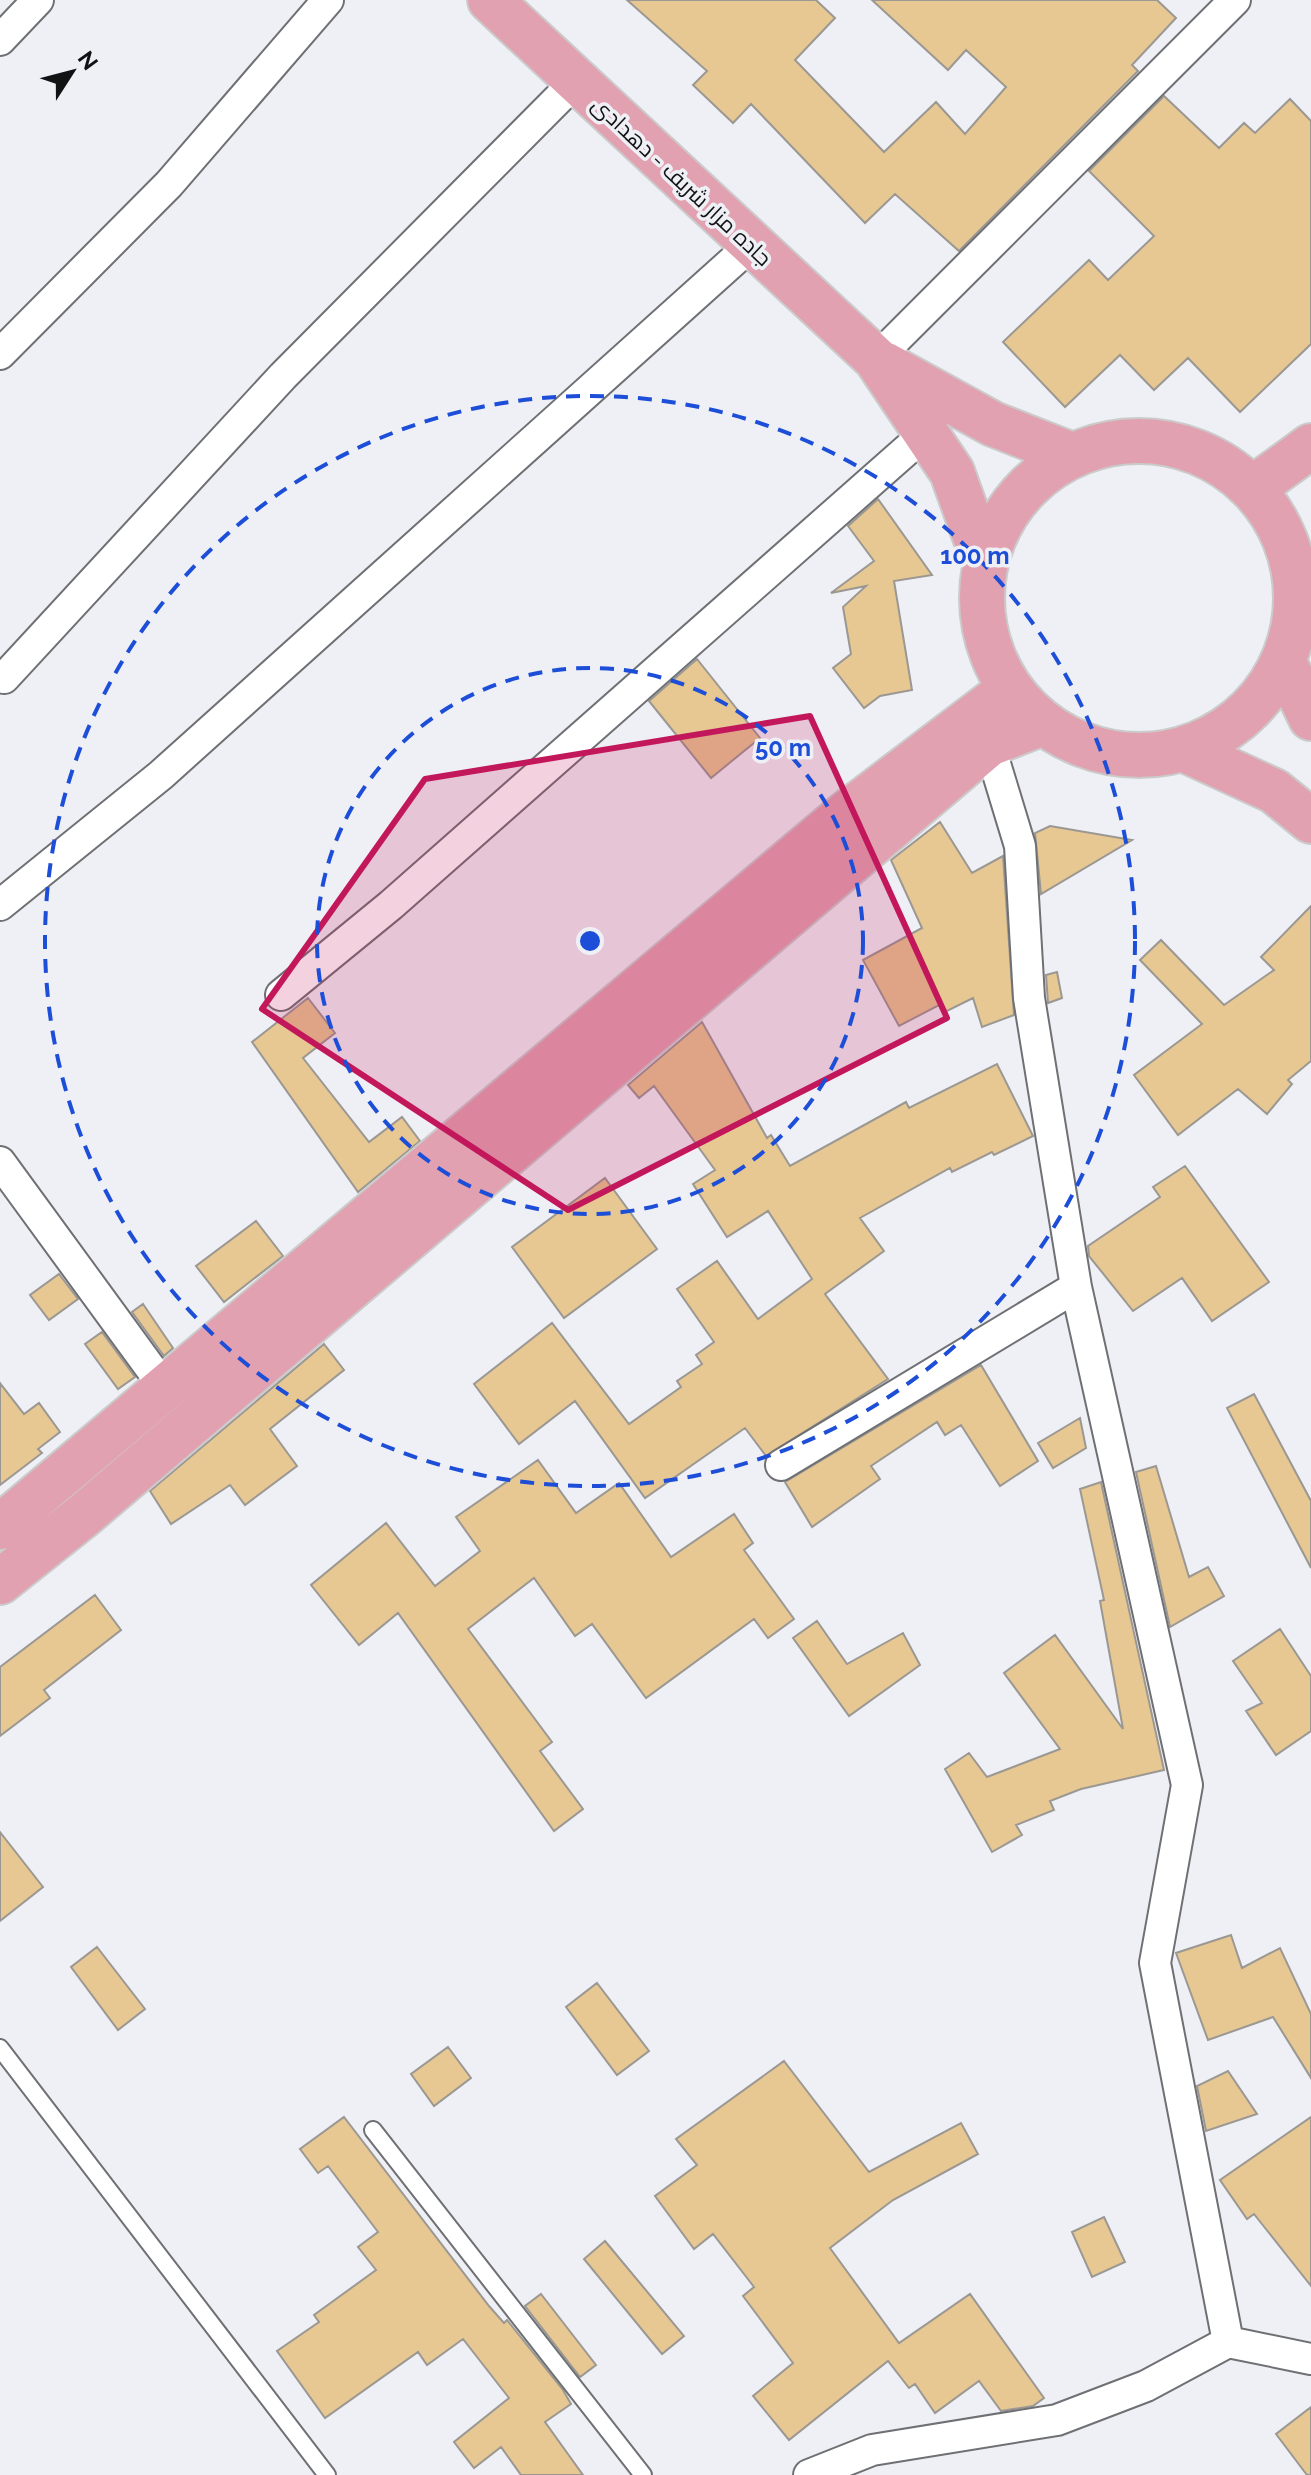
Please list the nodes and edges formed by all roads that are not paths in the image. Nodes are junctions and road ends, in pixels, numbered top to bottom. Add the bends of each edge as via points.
1 (38, 0) edge
2 (328, 0) edge
3 (490, 0) edge
4 (1235, 0) edge
5 (0, 40) edge
6 (575, 82) junction
7 (751, 245) junction
8 (0, 354) edge
9 (876, 359) junction
10 (926, 433) junction
11 (1311, 446) edge
12 (1072, 455) junction
13 (1252, 489) junction
14 (985, 564) junction
15 (1284, 662) junction
16 (4, 678) dead end
17 (1010, 689) junction
18 (1311, 718) edge
19 (1043, 723) junction
20 (989, 744) junction
21 (1185, 750) junction
22 (1311, 821) edge
23 (0, 905) edge
24 (281, 995) dead end
25 (0, 1162) edge
26 (1076, 1287) junction
27 (165, 1388) junction
28 (781, 1465) dead end
29 (0, 1527) edge
30 (0, 1582) edge
31 (0, 2048) edge
32 (373, 2130) dead end
33 (1228, 2342) junction
34 (1311, 2359) edge
35 (327, 2475) edge
36 (643, 2475) edge
37 (809, 2475) edge

1 - 5 street
2 - 8 street via 169,184
3 - 6 main road, جاده مزار شریف - دهدادی
4 - 9 street
6 - 7 main road, جاده مزار شریف - دهدادی
6 - 16 street via 283,376
7 - 9 main road, جاده مزار شریف - دهدادی
7 - 23 street via 161,775
9 - 10 main road
9 - 12 main road via 993,424
10 - 14 main road via 952,472
10 - 24 street via 403,895
11 - 13 main road
12 - 13 main road via 1126,441 1154,441 1207,456
12 - 14 main road via 1016,499 996,530
13 - 15 main road via 1275,518 1295,577 1295,626
14 - 17 main road via 982,608 990,650
15 - 18 main road
15 - 21 main road via 1244,717
17 - 19 main road
17 - 27 main road via 848,812
19 - 20 main road
19 - 21 main road via 1087,747 1111,752 1135,756
20 - 26 street via 1020,846 1029,998
20 - 30 main road
21 - 22 main road via 1274,791
25 - 27 street
26 - 28 street
26 - 33 street via 1187,1785 1155,1963
27 - 29 main road
31 - 35 lane
32 - 36 lane
33 - 34 street
33 - 37 street via 1146,2386 1057,2420 872,2450

